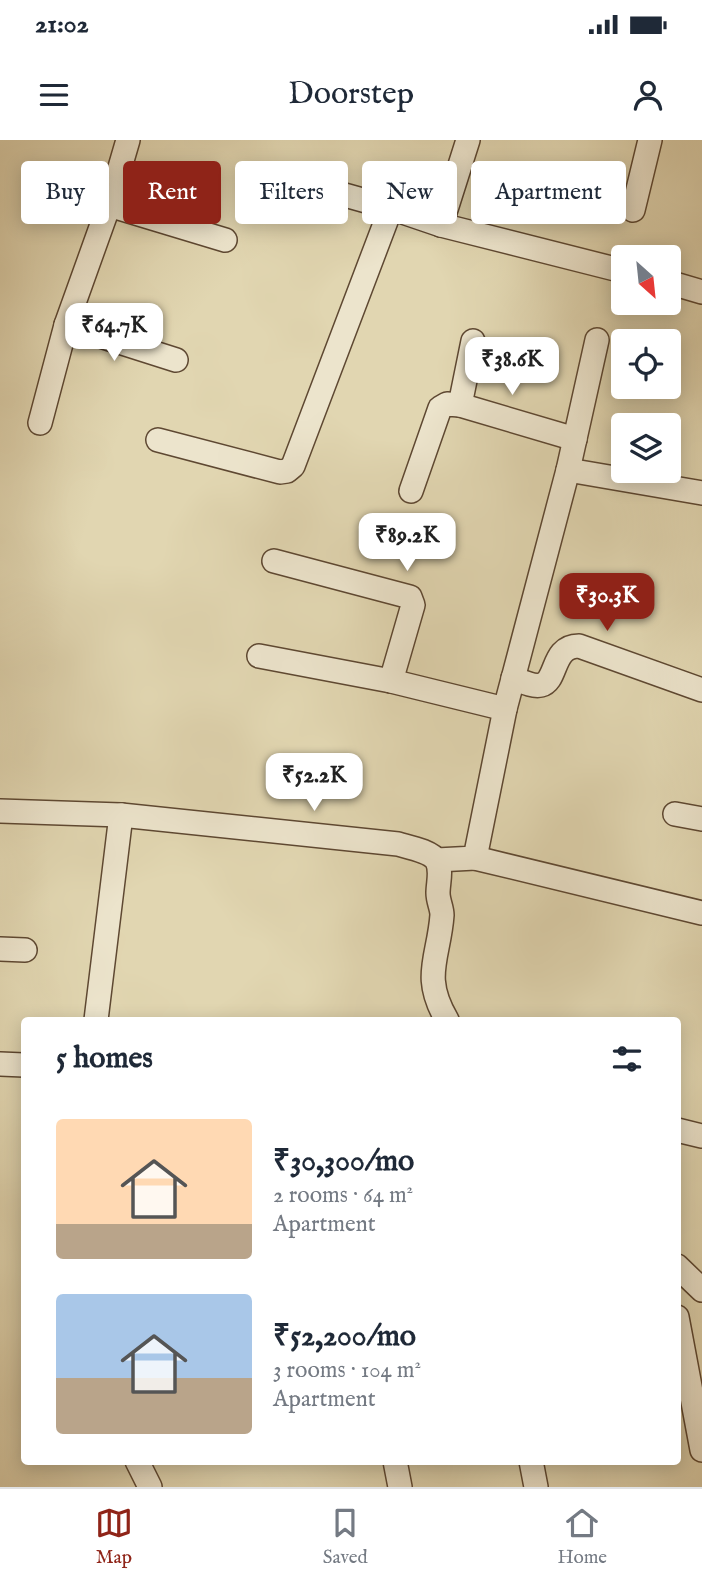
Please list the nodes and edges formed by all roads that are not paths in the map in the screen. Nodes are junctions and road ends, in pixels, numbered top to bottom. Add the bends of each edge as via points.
1 (128, 140) edge
2 (468, 140) edge
3 (650, 140) edge
4 (110, 205) junction
5 (633, 210) dead end
6 (385, 224) edge
7 (438, 224) edge
8 (441, 225) junction
9 (225, 240) dead end
10 (611, 268) edge
11 (681, 286) edge
12 (702, 292) edge
13 (66, 325) junction
14 (597, 340) dead end
15 (473, 341) dead end
16 (176, 360) dead end
17 (460, 405) junction
18 (40, 423) dead end
19 (575, 439) junction
20 (158, 440) dead end
21 (568, 470) junction
22 (411, 491) dead end
23 (702, 493) edge
24 (274, 561) dead end
25 (259, 656) dead end
26 (513, 678) junction
27 (391, 681) junction
28 (702, 690) edge
29 (505, 709) junction
30 (0, 811) edge
31 (675, 814) dead end
32 (121, 815) junction
33 (702, 819) edge
34 (475, 858) junction
35 (437, 860) junction
36 (702, 913) edge
37 (0, 949) edge
38 (25, 950) dead end
39 (96, 1017) edge
40 (445, 1017) edge
41 (0, 1063) edge
42 (21, 1065) edge
43 (681, 1131) edge
44 (702, 1136) edge
45 (681, 1270) edge
46 (702, 1290) edge
47 (681, 1338) edge
48 (702, 1450) edge
49 (139, 1465) edge
50 (396, 1465) edge
51 (532, 1465) edge
52 (150, 1487) edge
53 (400, 1487) edge
54 (536, 1487) edge

1 - 4 street
2 - 8 street
3 - 5 street
4 - 9 street
4 - 13 street
6 - 20 street via 290,468 280,472
7 - 8 street
8 - 10 street
11 - 12 street
13 - 16 street
13 - 18 street
14 - 19 street
15 - 17 street
17 - 19 street
17 - 22 street via 440,408
19 - 21 street
21 - 23 street
21 - 26 street
24 - 27 street via 410,597 413,605
25 - 27 street
26 - 28 street via 543,685 565,651 579,646
26 - 29 street
27 - 29 street
29 - 34 street
30 - 32 street
31 - 33 street
32 - 35 street via 398,844
32 - 39 street
34 - 35 street
34 - 36 street
35 - 40 street via 442,913 433,986
37 - 38 street
41 - 42 street
43 - 44 street
45 - 46 street
47 - 48 street
49 - 52 street
50 - 53 street
51 - 54 street

